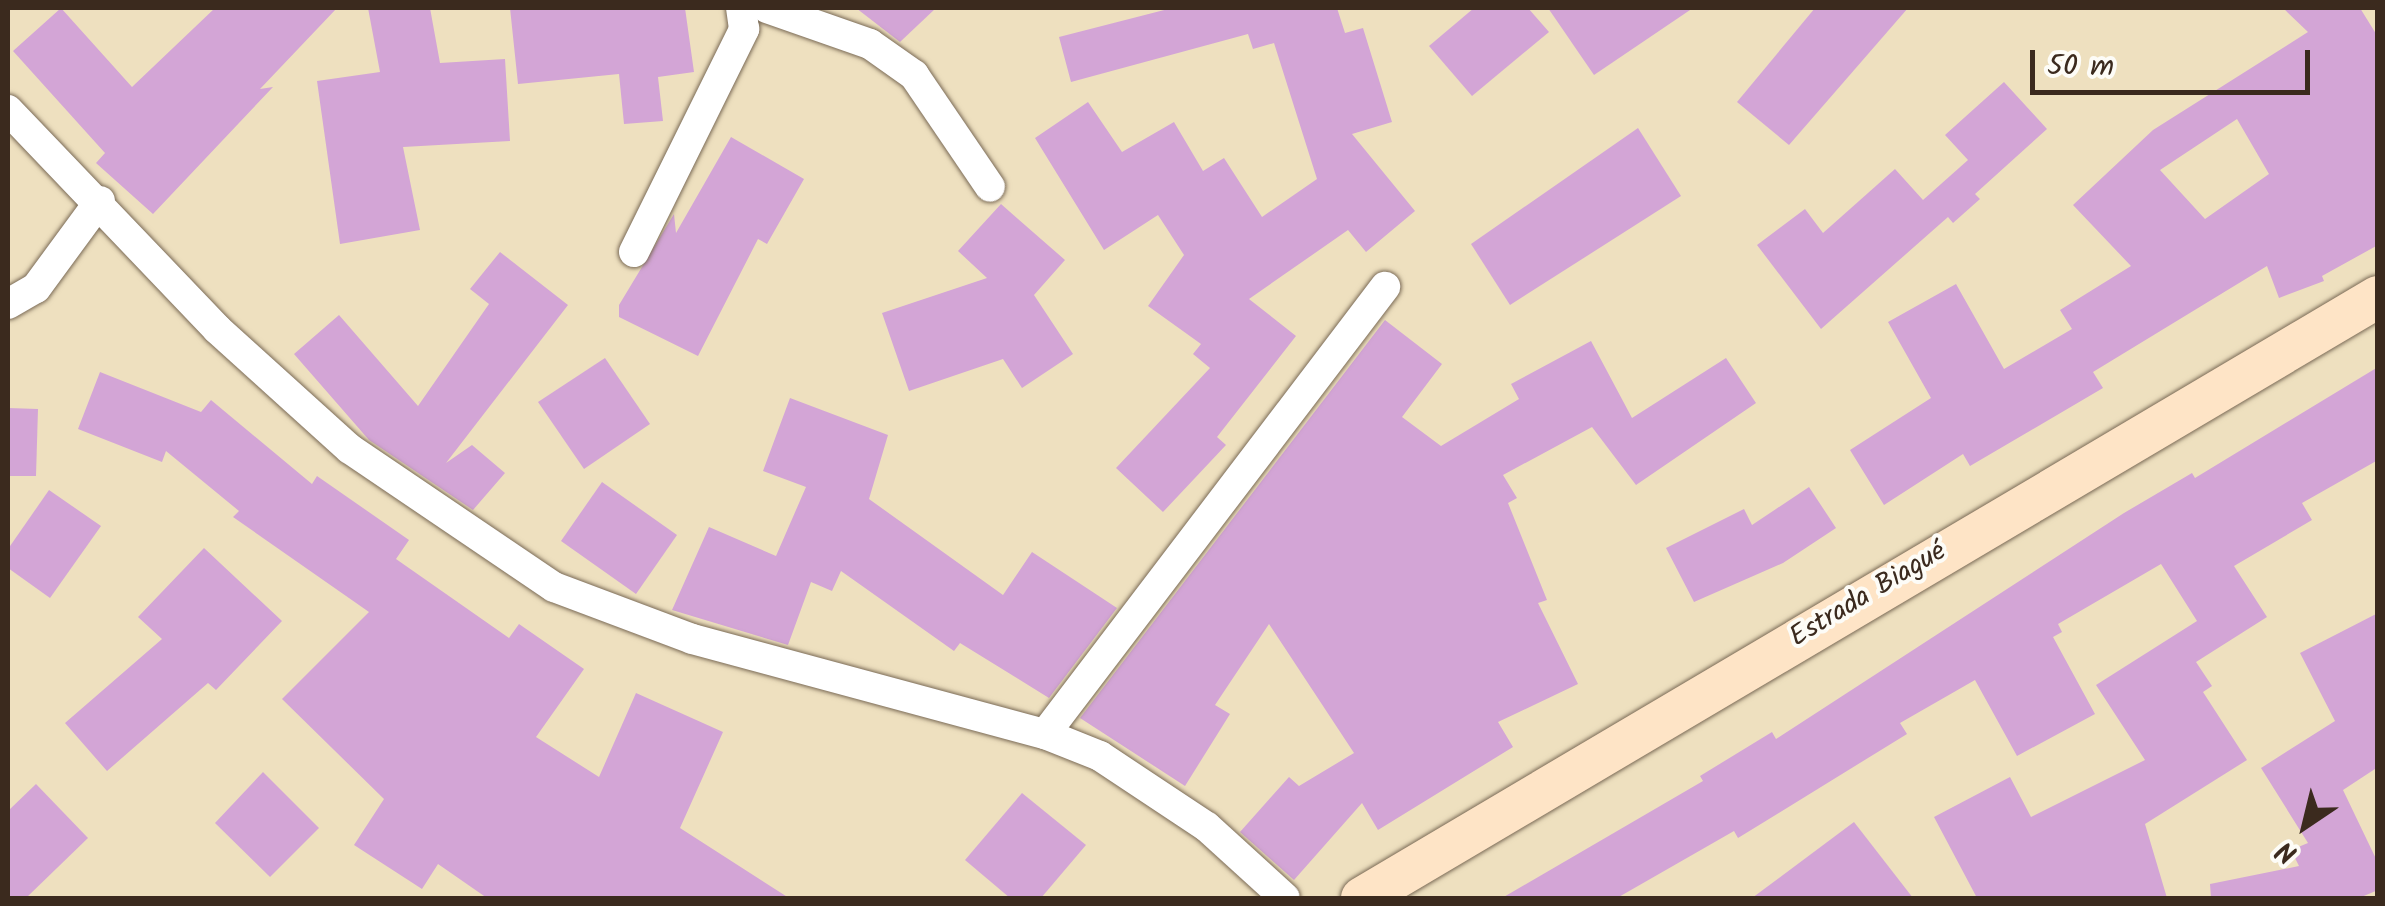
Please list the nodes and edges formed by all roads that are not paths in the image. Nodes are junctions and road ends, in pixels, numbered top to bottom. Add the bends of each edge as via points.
1 (740, 8) edge
2 (768, 8) edge
3 (8, 110) edge
4 (990, 186) dead end
5 (100, 201) junction
6 (634, 252) dead end
7 (1385, 287) dead end
8 (2378, 297) edge
9 (8, 304) edge
10 (1045, 734) junction
11 (1286, 898) edge
12 (1362, 898) edge

1 - 6 street via 744,29
2 - 4 street via 870,44 914,75
3 - 5 street
5 - 9 street via 45,278
5 - 10 street via 217,329 350,449 554,587 692,640
7 - 10 street
8 - 12 main road, Estrada Biagué
10 - 11 street via 1141,780

